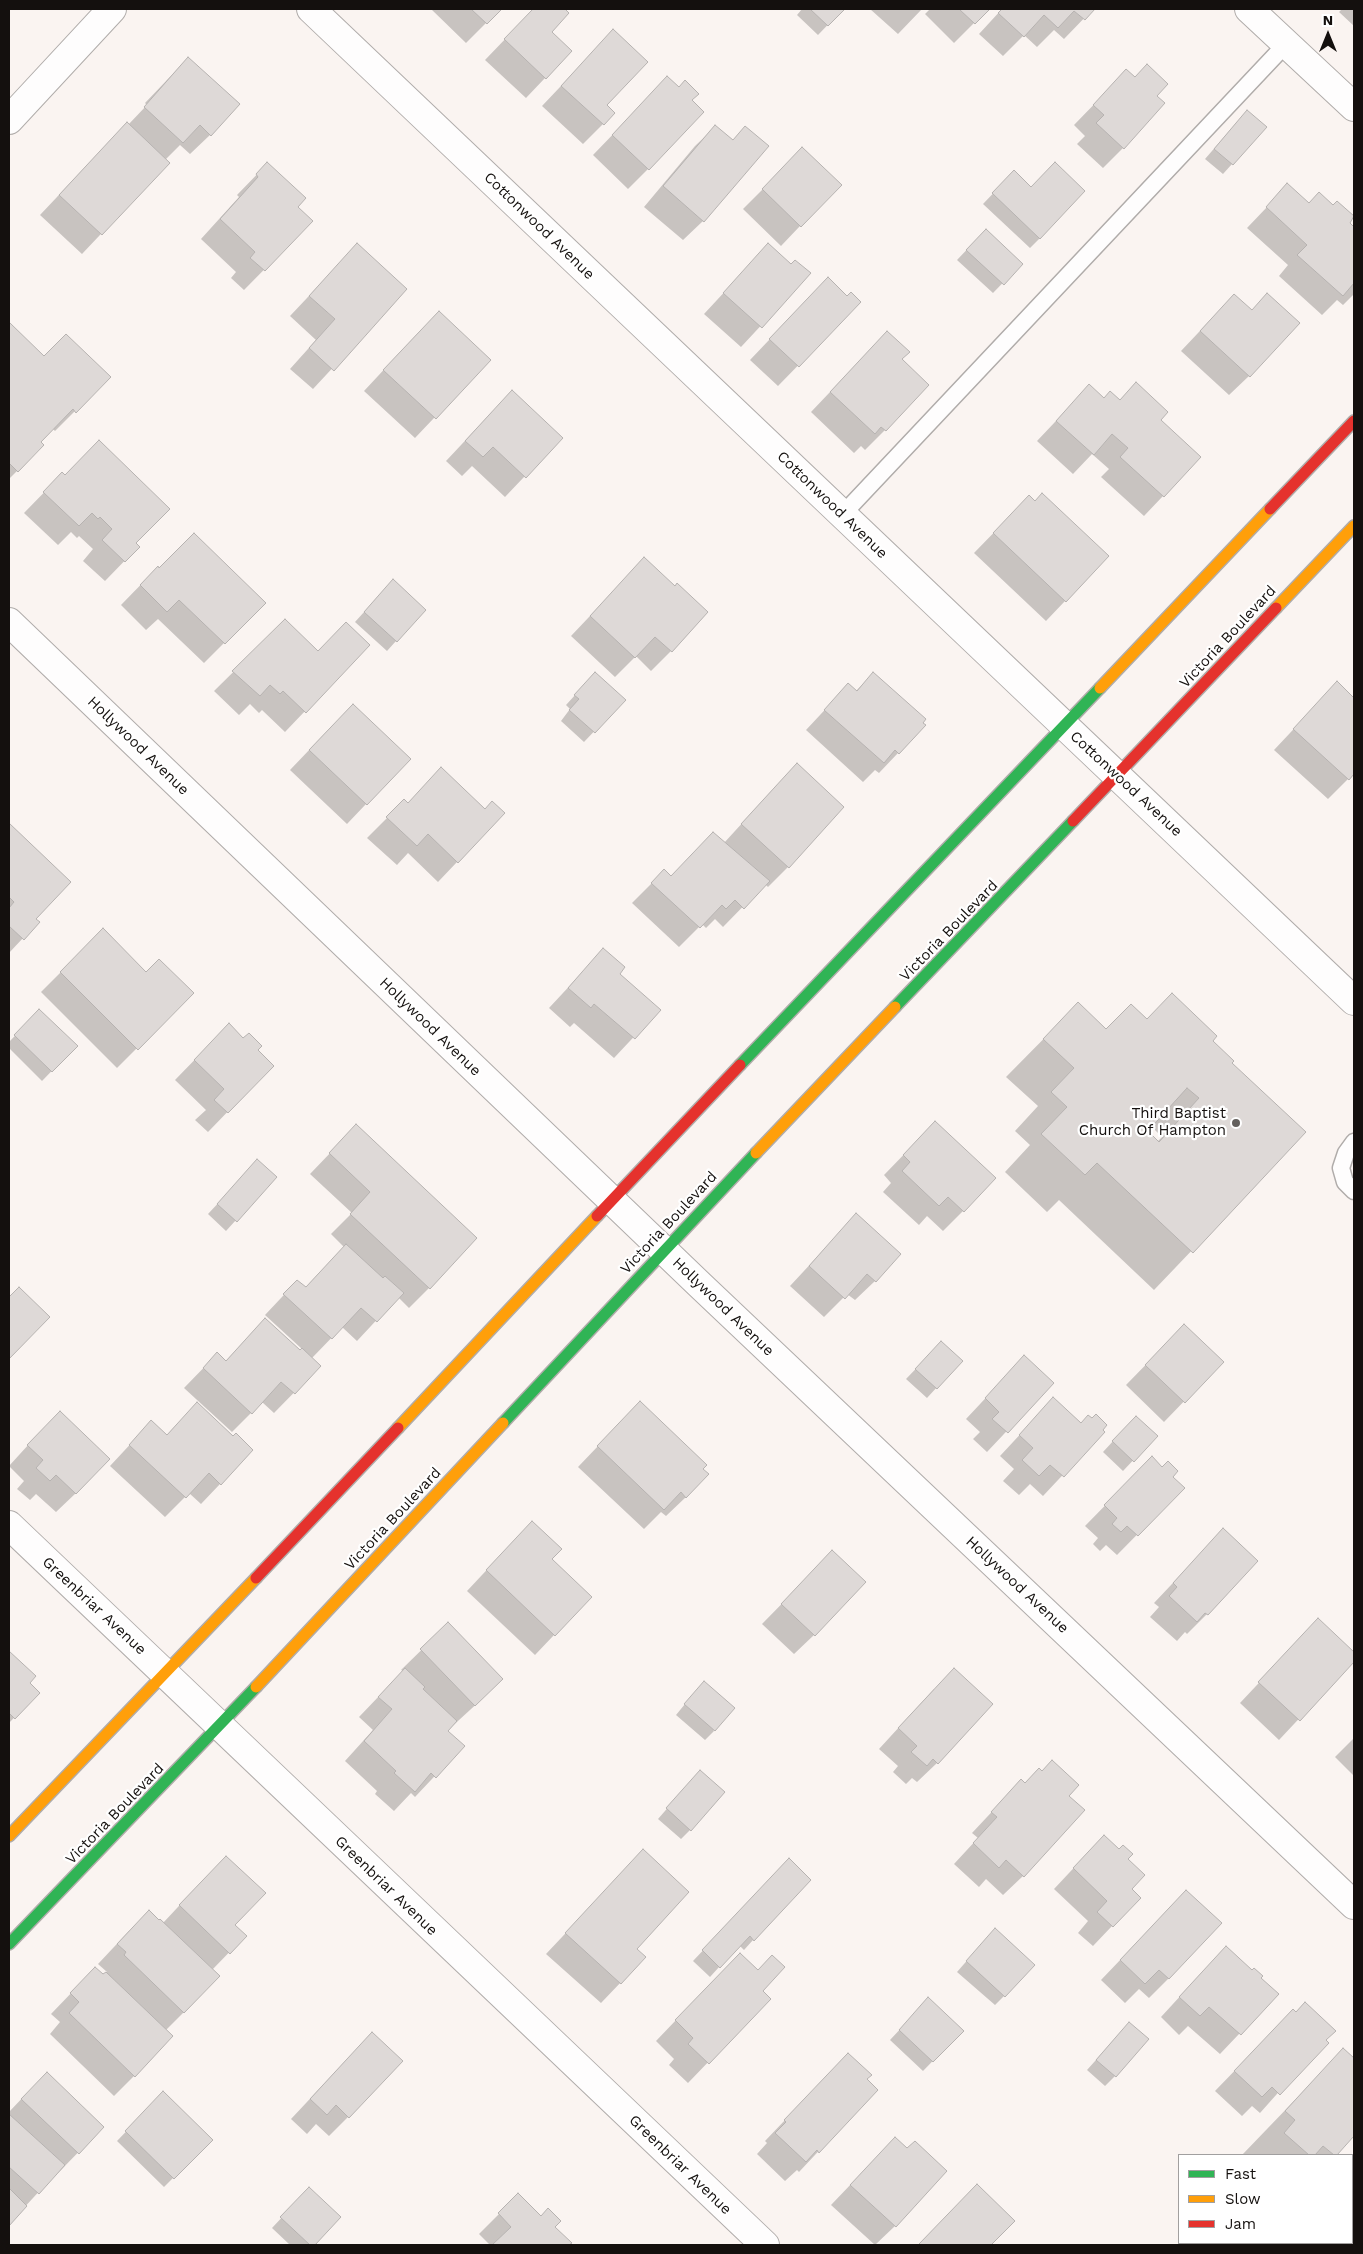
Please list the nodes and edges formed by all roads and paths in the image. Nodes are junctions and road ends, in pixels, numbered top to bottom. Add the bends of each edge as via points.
1 (112, 9) edge
2 (311, 9) edge
3 (1249, 9) edge
4 (1286, 44) junction
5 (1354, 107) edge
6 (9, 120) edge
7 (1354, 421) edge
8 (842, 515) junction
9 (1354, 526) edge
10 (9, 622) edge
11 (1064, 726) junction
12 (1118, 776) junction
13 (1354, 1001) edge
14 (1354, 1142) edge
15 (1354, 1191) edge
16 (611, 1201) junction
17 (663, 1251) junction
18 (9, 1525) edge
19 (166, 1674) junction
20 (219, 1728) junction
21 (9, 1836) edge
22 (1354, 1905) edge
23 (9, 1944) edge
24 (764, 2245) edge

1 - 6 street
2 - 8 street, Cottonwood Avenue
3 - 4 street
4 - 5 street
4 - 8 lane
7 - 11 main road
8 - 11 street, Cottonwood Avenue
9 - 12 main road, Victoria Boulevard
10 - 16 street, Hollywood Avenue
11 - 12 street, Cottonwood Avenue
11 - 16 main road
12 - 13 street, Cottonwood Avenue
12 - 17 main road, Victoria Boulevard
14 - 15 lane via 1341,1168 1345,1182
16 - 17 street, Hollywood Avenue
16 - 19 main road
17 - 20 main road, Victoria Boulevard
17 - 22 street, Hollywood Avenue
18 - 19 street, Greenbriar Avenue
19 - 20 street, Greenbriar Avenue
19 - 21 main road
20 - 23 main road, Victoria Boulevard
20 - 24 street, Greenbriar Avenue

